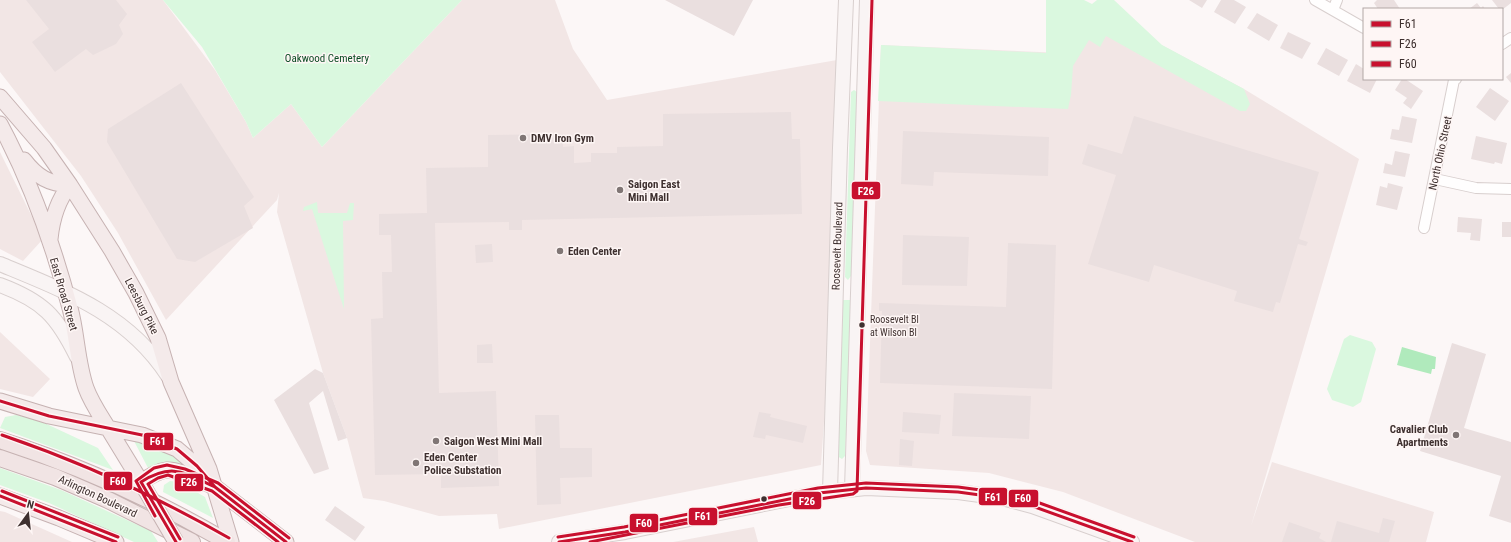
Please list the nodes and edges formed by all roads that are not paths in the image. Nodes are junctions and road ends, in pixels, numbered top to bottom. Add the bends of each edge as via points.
1 (846, 0) edge
2 (867, 0) edge
3 (1315, 0) edge
4 (1337, 0) edge
5 (1332, 10) junction
6 (1363, 27) edge
7 (1454, 80) edge
8 (0, 97) edge
9 (0, 124) edge
10 (10, 142) junction
11 (1435, 179) junction
12 (70, 185) junction
13 (1511, 189) edge
14 (1424, 228) dead end
15 (50, 243) junction
16 (0, 264) edge
17 (0, 285) edge
18 (64, 290) junction
19 (79, 360) junction
20 (171, 382) junction
21 (0, 401) edge
22 (109, 429) junction
23 (0, 440) edge
24 (0, 458) edge
25 (141, 482) junction
26 (215, 487) junction
27 (852, 489) junction
28 (830, 492) junction
29 (0, 496) edge
30 (116, 542) edge
31 (176, 542) edge
32 (192, 542) edge
33 (227, 542) edge
34 (231, 542) edge
35 (286, 542) edge
36 (559, 542) edge
37 (1132, 542) edge

1 - 28 main road, Roosevelt Boulevard
2 - 27 main road, Roosevelt Boulevard
3 - 5 street
4 - 5 street
5 - 6 street
7 - 11 street, North Ohio Street
8 - 12 main road, Leesburg Pike via 44,148
9 - 10 main road, East Broad Street
10 - 12 main road via 32,171 41,178
10 - 15 main road, East Broad Street via 27,178
11 - 13 street via 1476,188
11 - 14 street, North Ohio Street
12 - 15 main road via 58,204 52,223
12 - 20 main road, Leesburg Pike via 136,293 158,338
15 - 18 main road, East Broad Street
16 - 18 main road
17 - 19 main road via 36,300 46,309 68,338
18 - 19 main road, East Broad Street via 76,335
18 - 20 main road via 95,306 123,327 151,354
19 - 22 main road, East Broad Street via 86,388
20 - 26 main road, Leesburg Pike
21 - 22 main road via 49,416
22 - 25 main road, East Broad Street
22 - 26 main road via 142,435 177,449 198,466
23 - 33 highway, Arlington Boulevard via 56,458 109,480
24 - 32 highway, Arlington Boulevard via 55,476
25 - 26 main road via 156,473 168,470
25 - 31 main road, bridge
26 - 34 main road, Leesburg Pike
26 - 35 main road
27 - 28 main road
27 - 37 main road via 952,492 1002,498 1032,506
28 - 36 main road via 625,532
29 - 30 main road

